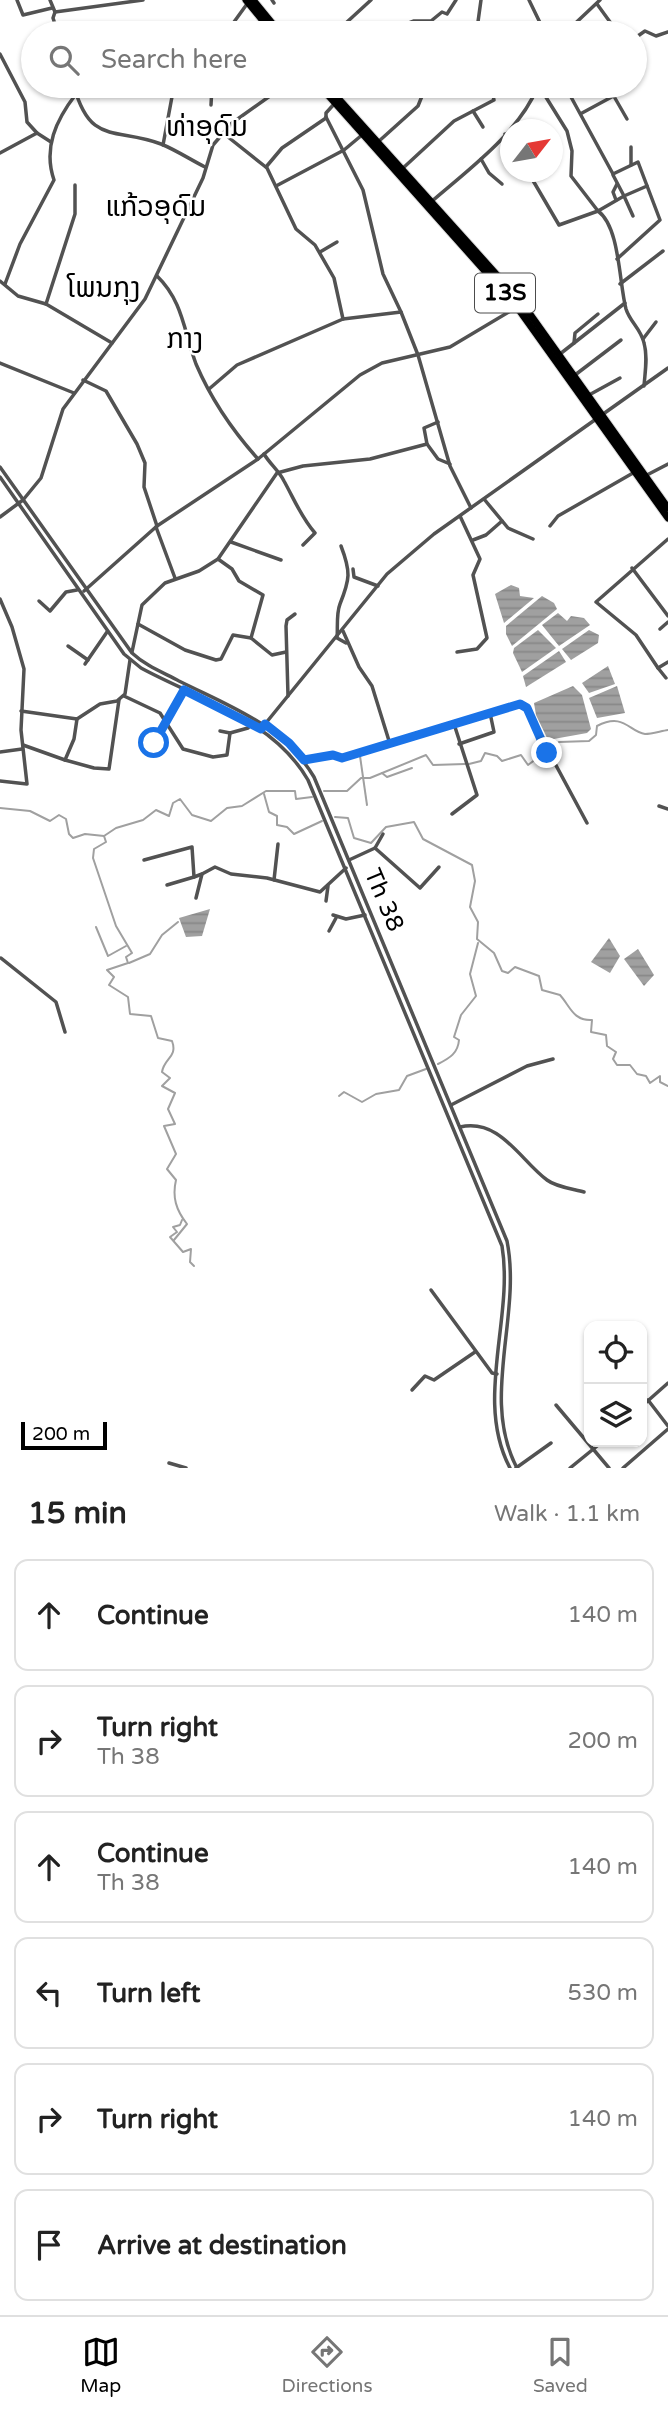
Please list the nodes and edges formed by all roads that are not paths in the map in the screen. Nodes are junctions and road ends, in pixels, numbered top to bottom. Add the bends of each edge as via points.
1 (17, 0) edge
2 (50, 0) edge
3 (143, 0) edge
4 (371, 0) edge
5 (456, 0) edge
6 (481, 0) edge
7 (529, 0) edge
8 (249, 1) edge
9 (598, 2) edge
10 (54, 10) junction
11 (54, 21) edge
12 (235, 21) edge
13 (265, 21) edge
14 (268, 21) edge
15 (348, 21) edge
16 (429, 21) edge
17 (478, 21) edge
18 (539, 21) edge
19 (576, 21) edge
20 (610, 21) edge
21 (647, 32) edge
22 (668, 32) edge
23 (0, 54) edge
24 (21, 94) edge
25 (23, 98) edge
26 (73, 98) edge
27 (77, 98) edge
28 (172, 98) edge
29 (211, 98) edge
30 (268, 98) edge
31 (334, 98) edge
32 (335, 98) edge
33 (421, 98) edge
34 (494, 98) edge
35 (534, 98) edge
36 (546, 98) edge
37 (573, 98) edge
38 (609, 98) edge
39 (614, 98) edge
40 (337, 101) junction
41 (211, 105) dead end
42 (472, 111) junction
43 (582, 113) junction
44 (326, 117) junction
45 (518, 119) edge
46 (627, 119) dead end
47 (483, 127) dead end
48 (37, 133) junction
49 (223, 133) junction
50 (364, 134) junction
51 (500, 139) edge
52 (51, 142) junction
53 (378, 142) junction
54 (163, 145) junction
55 (631, 147) dead end
56 (344, 150) junction
57 (0, 153) edge
58 (481, 159) junction
59 (631, 164) junction
60 (205, 167) junction
61 (266, 167) junction
62 (402, 169) junction
63 (613, 174) junction
64 (534, 182) edge
65 (502, 184) dead end
66 (617, 184) junction
67 (75, 185) dead end
68 (276, 186) junction
69 (647, 186) junction
70 (624, 196) junction
71 (616, 200) junction
72 (429, 204) junction
73 (598, 211) junction
74 (633, 216) dead end
75 (337, 243) dead end
76 (663, 251) dead end
77 (320, 252) junction
78 (617, 259) junction
79 (157, 276) junction
80 (0, 281) edge
81 (5, 284) junction
82 (620, 284) junction
83 (625, 303) junction
84 (46, 304) junction
85 (520, 305) junction
86 (401, 312) junction
87 (597, 314) dead end
88 (343, 319) junction
89 (656, 322) dead end
90 (643, 339) junction
91 (621, 340) dead end
92 (574, 343) junction
93 (112, 344) junction
94 (552, 347) junction
95 (561, 354) junction
96 (418, 355) junction
97 (0, 363) edge
98 (668, 368) edge
99 (575, 375) junction
100 (620, 378) dead end
101 (83, 380) junction
102 (643, 386) junction
103 (209, 389) junction
104 (74, 393) junction
105 (589, 395) junction
106 (600, 416) junction
107 (438, 422) junction
108 (428, 444) junction
109 (264, 454) junction
110 (258, 459) junction
111 (450, 464) junction
112 (668, 464) edge
113 (0, 467) edge
114 (277, 473) junction
115 (640, 475) junction
116 (0, 477) edge
117 (484, 499) junction
118 (21, 502) junction
119 (471, 508) junction
120 (668, 508) edge
121 (460, 516) junction
122 (0, 517) edge
123 (668, 518) edge
124 (502, 521) junction
125 (550, 526) dead end
126 (156, 527) junction
127 (533, 539) dead end
128 (668, 539) edge
129 (473, 540) junction
130 (231, 542) junction
131 (303, 545) dead end
132 (341, 545) dead end
133 (218, 559) junction
134 (281, 560) dead end
135 (632, 568) junction
136 (353, 569) dead end
137 (174, 578) junction
138 (378, 586) junction
139 (81, 591) junction
140 (0, 599) edge
141 (39, 601) dead end
142 (6, 613) junction
143 (0, 614) edge
144 (295, 614) dead end
145 (668, 616) edge
146 (668, 622) edge
147 (138, 624) junction
148 (660, 629) dead end
149 (343, 631) junction
150 (107, 632) junction
151 (251, 638) junction
152 (337, 638) junction
153 (347, 643) junction
154 (68, 646) dead end
155 (286, 652) junction
156 (457, 652) dead end
157 (132, 653) junction
158 (130, 660) junction
159 (668, 662) edge
160 (144, 663) junction
161 (141, 668) junction
162 (659, 668) junction
163 (666, 678) dead end
164 (184, 690) junction
165 (124, 696) junction
166 (288, 696) junction
167 (119, 700) junction
168 (21, 711) junction
169 (489, 713) junction
170 (76, 719) junction
171 (167, 721) junction
172 (251, 723) junction
173 (265, 724) junction
174 (454, 724) junction
175 (261, 729) junction
176 (220, 731) dead end
177 (230, 733) junction
178 (154, 743) dead end
179 (390, 744) junction
180 (459, 744) junction
181 (23, 747) junction
182 (0, 752) edge
183 (65, 760) junction
184 (304, 760) junction
185 (0, 781) edge
186 (659, 806) dead end
187 (668, 809) edge
188 (452, 814) dead end
189 (587, 823) dead end
190 (383, 834) dead end
191 (339, 842) junction
192 (278, 844) dead end
193 (375, 848) junction
194 (144, 860) dead end
195 (349, 860) junction
196 (439, 867) dead end
197 (346, 868) junction
198 (202, 874) junction
199 (194, 877) junction
200 (274, 880) junction
201 (328, 884) junction
202 (167, 885) dead end
203 (196, 898) dead end
204 (326, 901) dead end
205 (365, 915) junction
206 (329, 931) dead end
207 (1, 958) edge
208 (411, 1016) junction
209 (65, 1032) dead end
210 (553, 1059) dead end
211 (451, 1105) junction
212 (460, 1127) junction
213 (584, 1192) dead end
214 (431, 1290) dead end
215 (475, 1352) junction
216 (497, 1374) junction
217 (668, 1383) edge
218 (412, 1390) dead end
219 (648, 1400) joint
220 (556, 1405) dead end
221 (668, 1428) edge
222 (551, 1443) dead end
223 (596, 1447) edge
224 (593, 1450) junction
225 (169, 1463) dead end
226 (186, 1468) edge
227 (510, 1468) edge
228 (517, 1468) edge
229 (570, 1468) edge
230 (608, 1468) edge
231 (622, 1468) edge

1 - 10 street via 23,15
2 - 10 street
3 - 10 street
4 - 15 street
5 - 16 street via 447,14 442,12
6 - 17 street
7 - 18 street
8 - 12 street
8 - 13 highway
8 - 14 highway
9 - 19 street
9 - 20 street
10 - 11 street
21 - 22 street via 656,36
23 - 24 street
25 - 48 street via 27,122
26 - 52 street
27 - 54 street via 81,111 107,132
28 - 54 street
29 - 41 street
30 - 49 street
31 - 40 highway, 13S
32 - 40 highway, 13S
33 - 53 street
34 - 42 street
35 - 45 street
36 - 73 street via 567,131 571,176
37 - 43 street
38 - 43 street
39 - 46 street
40 - 44 street
40 - 50 highway, 13S
40 - 53 highway, 13S
42 - 47 street
42 - 62 street via 454,121
43 - 63 street
44 - 56 street
44 - 61 street via 282,148
48 - 52 street
48 - 57 street
49 - 60 street
49 - 61 street
50 - 56 street
50 - 72 highway, 13S
51 - 58 street
52 - 81 street via 49,165 54,180
53 - 62 highway, 13S
54 - 60 street
55 - 59 street
56 - 68 street
56 - 86 street via 367,200 383,274
58 - 65 street
58 - 72 street
59 - 63 street
59 - 69 street via 638,162
60 - 79 street
61 - 68 street
62 - 72 highway, 13S
63 - 66 street
64 - 73 street via 559,225
66 - 70 street
66 - 71 street
67 - 84 street via 75,214
68 - 77 street via 296,229
69 - 70 street
69 - 78 street via 660,220
70 - 71 street
70 - 74 street
71 - 73 street
72 - 85 highway, 13S
73 - 78 street via 612,233
75 - 77 street
76 - 82 street
77 - 88 street via 336,284
78 - 82 street
79 - 93 street
79 - 103 street via 181,311
80 - 81 street
81 - 84 street via 18,296
82 - 83 street
83 - 90 street
83 - 92 street
84 - 93 street
85 - 94 highway, 13S
85 - 96 street via 450,347
86 - 88 street
86 - 96 street
87 - 92 street via 575,333
88 - 103 street via 237,365
89 - 90 street
90 - 102 street
91 - 99 street
92 - 95 street
93 - 101 street
94 - 95 highway, 13S
94 - 106 highway, 13S
95 - 99 highway, 13S
96 - 107 street
96 - 109 street via 382,363 360,375
97 - 104 street
98 - 102 street
99 - 105 highway, 13S
100 - 105 street
101 - 104 street
101 - 126 street via 106,391 137,444 145,463 144,486
102 - 106 street
103 - 110 street via 228,423
104 - 118 street via 58,419 43,475
105 - 106 highway, 13S
106 - 115 highway, 13S
106 - 117 street
107 - 108 street via 424,428
107 - 111 street
108 - 111 street via 438,459
108 - 114 street via 370,459
109 - 110 street
109 - 114 street
110 - 126 street
111 - 119 street
112 - 115 street
113 - 118 street, Th 38
114 - 130 street
114 - 131 street via 315,533
115 - 120 highway, 13S
115 - 123 highway, 13S
115 - 125 street via 558,516
116 - 118 street, Th 38
117 - 119 street
117 - 124 street
118 - 122 street
118 - 139 street, Th 38
119 - 121 street
121 - 129 street
121 - 138 street
124 - 127 street
124 - 129 street via 486,536
126 - 137 street
126 - 139 street
128 - 135 street
129 - 156 street via 480,561 472,575 487,638 477,649
130 - 133 street
130 - 134 street
132 - 152 street via 349,586 339,606
133 - 137 street
133 - 151 street via 239,581 262,595
135 - 145 street
135 - 162 street via 596,602 636,635
136 - 138 street via 354,577
137 - 147 street via 142,605
138 - 149 street
139 - 141 street via 66,592 50,611
139 - 150 street, Th 38
139 - 157 street, Th 38
140 - 142 street
142 - 143 street
142 - 168 street via 24,669
144 - 155 street via 287,620
146 - 148 street
147 - 151 street via 185,650 216,660 221,659 233,635
147 - 157 street
149 - 152 street
149 - 153 street
150 - 154 street via 87,662
150 - 158 street, Th 38
151 - 155 street via 272,655
152 - 153 street
152 - 166 street
153 - 179 street via 372,686
155 - 166 street
157 - 160 street, Th 38
158 - 161 street, Th 38
158 - 165 street
159 - 162 street
160 - 161 street
160 - 173 street, Th 38
161 - 164 street, Th 38
162 - 163 street
164 - 171 street
164 - 172 street, Th 38
165 - 167 street
165 - 171 street via 155,709
166 - 173 street
167 - 170 street via 100,704
167 - 183 street via 109,769
168 - 170 street
168 - 181 street
169 - 174 street
169 - 180 street via 494,732
169 - 189 street via 525,706
170 - 183 street
171 - 177 street via 183,748 213,757 226,755
171 - 178 street
172 - 175 street, Th 38
172 - 177 street
173 - 175 street
173 - 184 street, Th 38
174 - 179 street
174 - 180 street
175 - 191 street, Th 38 via 299,764
176 - 177 street
179 - 184 street via 342,758
180 - 188 street via 478,795
181 - 182 street
181 - 183 street
181 - 185 street via 27,784
184 - 191 street, Th 38
186 - 187 street
190 - 193 street
191 - 195 street, Th 38
191 - 197 street, Th 38
192 - 200 street
193 - 195 street
193 - 196 street via 420,888
194 - 199 street via 192,848
195 - 208 street, Th 38
197 - 201 street
197 - 205 street, Th 38
198 - 199 street
198 - 200 street via 220,867 232,874
198 - 203 street
199 - 202 street
200 - 201 street via 320,892
201 - 204 street
205 - 206 street via 334,916
205 - 208 street, Th 38
207 - 209 street via 56,1002
208 - 211 street, Th 38
208 - 216 street, Th 38 via 502,1246 506,1271
210 - 211 street via 527,1066
211 - 212 street, Th 38
212 - 213 street via 475,1126 504,1138 549,1182
212 - 228 street, Th 38 via 510,1256 501,1419
214 - 215 street
215 - 216 street
215 - 218 street via 434,1380 425,1377
216 - 227 street, Th 38 via 495,1422
217 - 219 street
219 - 221 street
220 - 224 street
221 - 231 street
222 - 228 street
223 - 224 street
224 - 229 street
224 - 230 street
225 - 226 street

